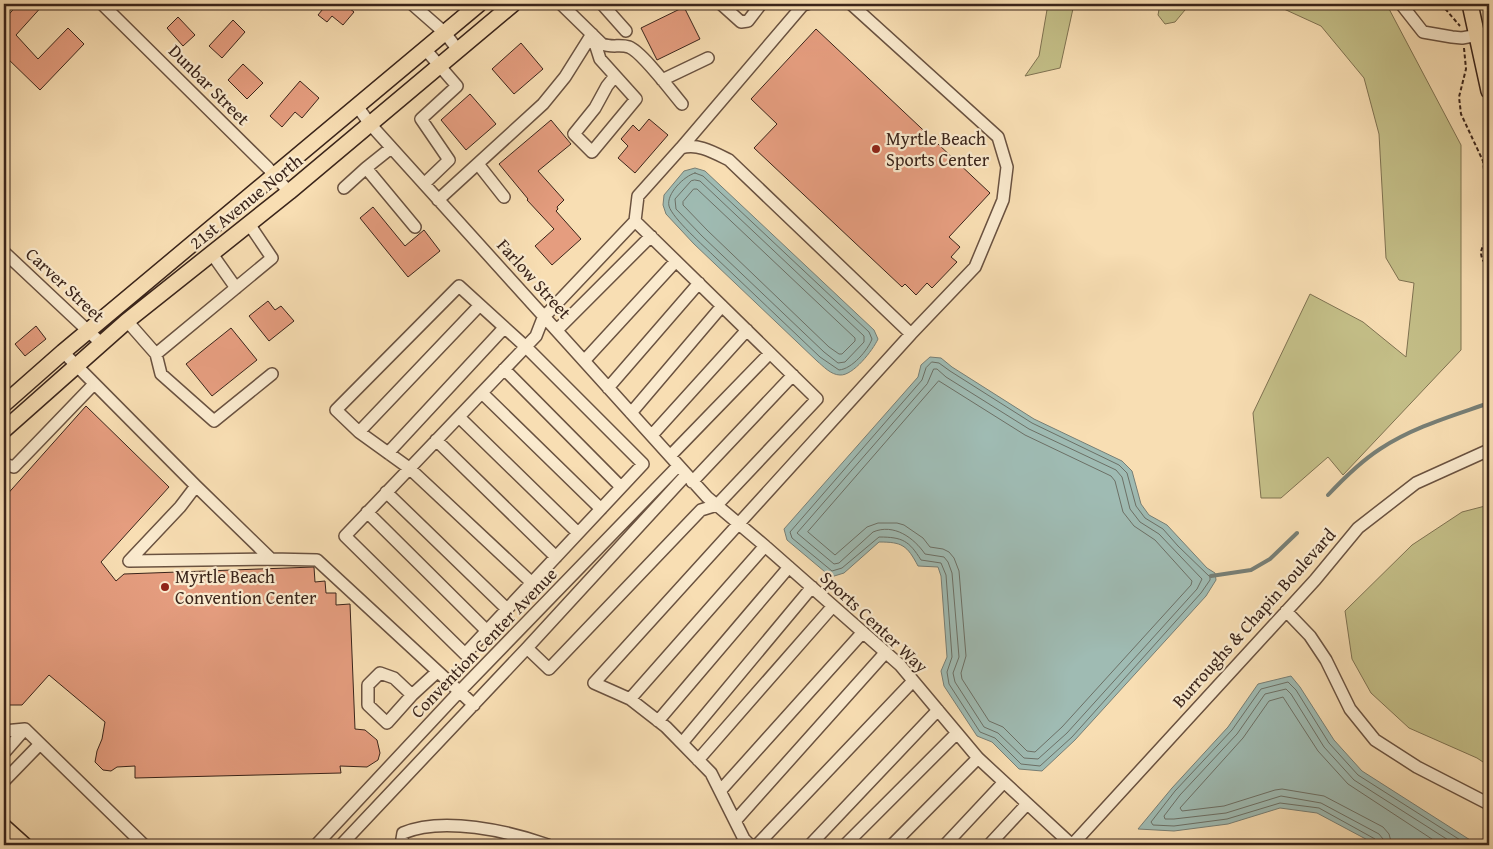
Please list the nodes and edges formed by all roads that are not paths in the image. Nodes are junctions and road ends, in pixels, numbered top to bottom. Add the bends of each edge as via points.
1 (102, 4) edge
2 (412, 4) edge
3 (480, 4) edge
4 (513, 4) edge
5 (561, 4) edge
6 (602, 4) edge
7 (721, 4) edge
8 (761, 4) edge
9 (807, 4) edge
10 (851, 4) edge
11 (1401, 4) edge
12 (1470, 4) edge
13 (1489, 23) edge
14 (626, 31) dead end
15 (445, 33) junction
16 (592, 34) junction
17 (1476, 35) edge
18 (425, 49) junction
19 (458, 50) junction
20 (708, 58) dead end
21 (439, 66) junction
22 (615, 76) junction
23 (662, 80) junction
24 (1489, 91) edge
25 (682, 104) dead end
26 (357, 106) junction
27 (370, 124) junction
28 (391, 148) junction
29 (681, 148) junction
30 (478, 164) junction
31 (366, 168) junction
32 (275, 174) junction
33 (424, 184) junction
34 (344, 188) dead end
35 (289, 192) junction
36 (504, 197) dead end
37 (438, 200) junction
38 (635, 221) junction
39 (249, 224) junction
40 (414, 226) dead end
41 (651, 236) junction
42 (4, 252) edge
43 (212, 254) junction
44 (676, 261) junction
45 (699, 283) junction
46 (236, 288) junction
47 (479, 306) junction
48 (722, 306) junction
49 (543, 318) junction
50 (127, 321) junction
51 (504, 328) junction
52 (557, 330) junction
53 (747, 330) junction
54 (88, 331) junction
55 (911, 334) junction
56 (102, 344) junction
57 (526, 347) junction
58 (63, 352) junction
59 (770, 353) junction
60 (156, 354) junction
61 (584, 361) junction
62 (77, 366) junction
63 (504, 369) junction
64 (272, 374) dead end
65 (793, 375) junction
66 (94, 384) junction
67 (608, 388) junction
68 (482, 393) junction
69 (4, 404) edge
70 (631, 412) junction
71 (459, 417) junction
72 (4, 430) edge
73 (359, 432) junction
74 (652, 436) junction
75 (436, 440) junction
76 (1489, 450) edge
77 (388, 453) junction
78 (670, 456) junction
79 (4, 464) edge
80 (409, 468) junction
81 (685, 474) junction
82 (196, 486) junction
83 (621, 487) junction
84 (386, 492) junction
85 (717, 505) junction
86 (601, 508) junction
87 (367, 512) junction
88 (738, 523) junction
89 (578, 534) junction
90 (765, 546) junction
91 (556, 557) junction
92 (271, 560) junction
93 (789, 567) junction
94 (532, 583) junction
95 (812, 587) junction
96 (833, 606) junction
97 (507, 609) junction
98 (1286, 611) junction
99 (487, 631) junction
100 (863, 632) junction
101 (528, 648) junction
102 (886, 652) junction
103 (437, 672) junction
104 (913, 681) junction
105 (459, 692) junction
106 (412, 695) dead end
107 (630, 699) junction
108 (474, 705) junction
109 (938, 710) junction
110 (658, 721) junction
111 (25, 729) junction
112 (4, 730) edge
113 (957, 733) junction
114 (682, 743) junction
115 (40, 744) junction
116 (4, 753) edge
117 (978, 758) junction
118 (698, 760) junction
119 (4, 781) edge
120 (1004, 782) junction
121 (720, 791) junction
122 (1027, 804) junction
123 (1489, 804) edge
124 (735, 821) junction
125 (4, 827) edge
126 (24, 845) edge
127 (144, 845) edge
128 (316, 845) edge
129 (341, 845) edge
130 (400, 845) edge
131 (548, 845) edge
132 (750, 845) edge
133 (757, 845) edge
134 (810, 845) edge
135 (845, 845) edge
136 (892, 845) edge
137 (945, 845) edge
138 (989, 845) edge
139 (1072, 845) edge

1 - 32 street, Dunbar Street
2 - 15 street
3 - 15 main road, 21st Avenue North
4 - 19 main road, 21st Avenue North
5 - 16 street
6 - 14 street
7 - 8 street via 741,22 748,21
9 - 29 street
10 - 55 street via 998,137 1007,167 1003,200 975,267
11 - 17 street via 1424,32 1452,38
12 - 17 main road
13 - 17 street
15 - 18 main road, 21st Avenue North
15 - 19 street
16 - 22 street via 600,59
16 - 23 street via 602,44 630,47
16 - 30 street via 565,77 543,104
17 - 24 main road
18 - 21 street
18 - 26 main road, 21st Avenue North
19 - 21 main road, 21st Avenue North
20 - 23 street
21 - 27 main road, 21st Avenue North
21 - 33 street via 457,86 421,119 449,160
22 - 22 street via 636,99 592,152 574,134
23 - 25 street
26 - 27 street, Farlow Street
26 - 32 main road, 21st Avenue North
27 - 28 street, Farlow Street
27 - 35 main road, 21st Avenue North
28 - 31 street
28 - 33 street, Farlow Street
29 - 38 street via 638,196
29 - 55 street via 691,145 729,160
30 - 36 street
30 - 37 street
31 - 34 street
31 - 40 street
32 - 35 street, Dunbar Street
32 - 54 main road, 21st Avenue North
33 - 37 street, Farlow Street
35 - 39 main road, 21st Avenue North
37 - 49 street, Farlow Street
38 - 41 street
38 - 49 street
39 - 43 main road, 21st Avenue North
39 - 46 street via 272,258
41 - 44 street
41 - 52 street
42 - 54 street, Carver Street
43 - 46 street
43 - 50 main road, 21st Avenue North
44 - 45 street
44 - 61 street
45 - 48 street
45 - 67 street
46 - 60 street
47 - 51 street
47 - 73 street
47 - 73 street via 459,286 336,410
48 - 53 street
48 - 70 street
49 - 52 street, Farlow Street
49 - 57 street via 536,336
50 - 56 main road, 21st Avenue North
50 - 60 street
51 - 57 street
51 - 77 street
52 - 61 street, Farlow Street
53 - 59 street
53 - 74 street
54 - 56 street, Carver Street
54 - 58 main road, 21st Avenue North
55 - 88 street
56 - 62 main road, 21st Avenue North
57 - 63 street
57 - 83 street via 643,464
58 - 62 street
58 - 69 main road, 21st Avenue North
59 - 65 street
59 - 78 street
60 - 64 street via 161,374 214,420
61 - 67 street, Farlow Street
62 - 66 street
62 - 72 main road, 21st Avenue North
63 - 68 street
63 - 83 street
65 - 81 street
65 - 85 street via 818,399
66 - 79 street via 14,467
66 - 82 street
67 - 70 street, Farlow Street
68 - 71 street
68 - 86 street
70 - 74 street, Farlow Street
71 - 75 street
71 - 89 street
73 - 77 street
74 - 78 street, Farlow Street
75 - 80 street
75 - 91 street
76 - 98 street, Burroughs & Chapin Boulevard via 1416,483 1358,528
77 - 80 street
78 - 81 street, Farlow Street
80 - 84 street
80 - 94 street
81 - 85 street, Sports Center Way
81 - 101 street, Convention Center Avenue
81 - 105 street, Convention Center Avenue
82 - 92 street
82 - 92 street via 130,561
83 - 86 street
84 - 87 street
84 - 97 street
85 - 88 street, Sports Center Way
85 - 101 street via 702,510 549,669
86 - 89 street
87 - 99 street
87 - 99 street via 345,536 465,654
88 - 90 street, Sports Center Way
88 - 107 street via 594,683
89 - 91 street
90 - 93 street, Sports Center Way
90 - 107 street
91 - 94 street
92 - 103 street via 317,560
93 - 95 street, Sports Center Way
93 - 110 street
94 - 97 street
95 - 96 street, Sports Center Way
95 - 114 street
96 - 100 street, Sports Center Way
96 - 118 street
97 - 99 street
98 - 123 street via 1310,636 1350,709 1375,740 1417,767
98 - 139 street, Burroughs & Chapin Boulevard
100 - 102 street, Sports Center Way
100 - 121 street
101 - 108 street, Convention Center Avenue
102 - 104 street, Sports Center Way
102 - 124 street
103 - 105 street
103 - 106 street
104 - 109 street, Sports Center Way
104 - 133 street
105 - 108 street
105 - 128 street, Convention Center Avenue
107 - 110 street
108 - 129 street, Convention Center Avenue
109 - 113 street, Sports Center Way
109 - 134 street
110 - 114 street
111 - 112 street
111 - 115 street
111 - 116 street
113 - 117 street, Sports Center Way
113 - 135 street
114 - 118 street
115 - 119 street
115 - 127 street
117 - 120 street, Sports Center Way
117 - 136 street
118 - 121 street
120 - 122 street, Sports Center Way
120 - 137 street
121 - 124 street
122 - 138 street
122 - 139 street, Sports Center Way
124 - 132 street
125 - 126 main road
130 - 131 street via 403,833 414,828 461,825 525,837

